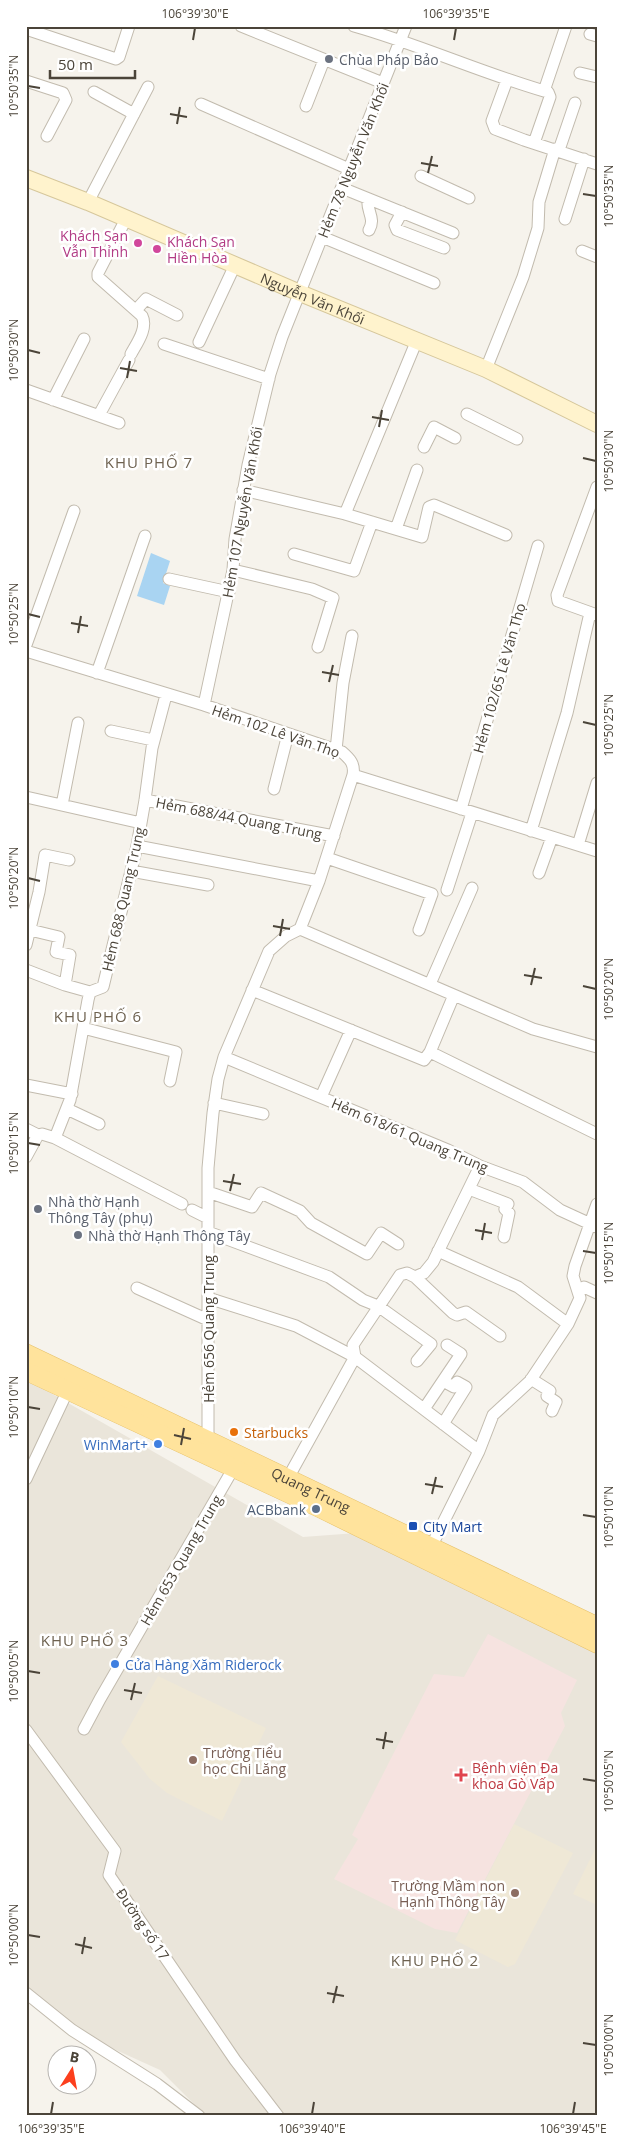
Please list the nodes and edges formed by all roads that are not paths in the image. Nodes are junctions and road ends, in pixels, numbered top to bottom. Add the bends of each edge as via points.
1 (130, 26) edge
2 (241, 26) edge
3 (354, 26) edge
4 (406, 26) edge
5 (566, 26) edge
6 (26, 29) edge
7 (266, 31) edge
8 (401, 40) junction
9 (324, 60) junction
10 (580, 72) dead end
11 (597, 77) edge
12 (508, 80) junction
13 (26, 81) edge
14 (384, 83) junction
15 (148, 87) dead end
16 (544, 91) junction
17 (94, 92) dead end
18 (575, 103) dead end
19 (201, 104) dead end
20 (306, 106) dead end
21 (134, 114) junction
22 (46, 136) dead end
23 (534, 143) junction
24 (557, 150) junction
25 (584, 159) junction
26 (597, 164) edge
27 (349, 169) junction
28 (421, 176) dead end
29 (26, 178) edge
30 (342, 188) junction
31 (469, 198) dead end
32 (368, 199) junction
33 (88, 202) junction
34 (402, 212) junction
35 (126, 219) junction
36 (566, 219) dead end
37 (369, 230) dead end
38 (452, 233) dead end
39 (322, 237) junction
40 (444, 248) dead end
41 (582, 251) dead end
42 (597, 257) edge
43 (235, 264) junction
44 (434, 283) dead end
45 (300, 293) junction
46 (136, 310) junction
47 (177, 315) dead end
48 (84, 339) dead end
49 (417, 340) junction
50 (199, 342) dead end
51 (164, 344) dead end
52 (486, 369) junction
53 (269, 379) junction
54 (26, 390) edge
55 (53, 400) junction
56 (99, 414) junction
57 (467, 414) dead end
58 (119, 423) dead end
59 (597, 424) edge
60 (455, 438) dead end
61 (517, 439) dead end
62 (424, 447) dead end
63 (417, 470) dead end
64 (597, 487) edge
65 (243, 490) junction
66 (74, 511) dead end
67 (345, 514) junction
68 (585, 519) junction
69 (372, 522) junction
70 (597, 523) edge
71 (396, 529) junction
72 (506, 535) dead end
73 (145, 536) dead end
74 (538, 546) dead end
75 (294, 554) dead end
76 (234, 570) junction
77 (169, 579) dead end
78 (228, 592) junction
79 (593, 614) edge
80 (352, 636) dead end
81 (26, 645) edge
82 (318, 647) dead end
83 (26, 652) edge
84 (97, 673) junction
85 (166, 694) junction
86 (204, 705) junction
87 (78, 723) dead end
88 (111, 731) dead end
89 (288, 734) junction
90 (154, 740) junction
91 (336, 750) junction
92 (353, 775) junction
93 (597, 783) edge
94 (274, 789) dead end
95 (26, 797) edge
96 (145, 800) junction
97 (62, 805) junction
98 (467, 811) junction
99 (141, 823) junction
100 (531, 831) junction
101 (334, 836) junction
102 (552, 837) junction
103 (578, 845) junction
104 (137, 846) junction
105 (597, 851) edge
106 (327, 858) junction
107 (69, 860) dead end
108 (131, 871) junction
109 (539, 873) dead end
110 (319, 881) junction
111 (208, 885) dead end
112 (472, 888) dead end
113 (447, 890) dead end
114 (300, 929) junction
115 (30, 930) junction
116 (419, 930) dead end
117 (26, 945) edge
118 (26, 970) edge
119 (430, 984) junction
120 (65, 986) junction
121 (252, 990) junction
122 (90, 992) junction
123 (454, 995) junction
124 (83, 1028) junction
125 (351, 1030) junction
126 (597, 1047) edge
127 (430, 1052) junction
128 (224, 1057) junction
129 (170, 1081) dead end
130 (26, 1085) edge
131 (72, 1094) junction
132 (321, 1097) junction
133 (214, 1103) junction
134 (67, 1109) junction
135 (263, 1114) dead end
136 (99, 1124) dead end
137 (26, 1129) edge
138 (597, 1134) edge
139 (38, 1135) junction
140 (55, 1138) junction
141 (27, 1156) edge
142 (480, 1166) junction
143 (469, 1188) junction
144 (208, 1192) junction
145 (182, 1204) dead end
146 (597, 1204) edge
147 (192, 1210) dead end
148 (208, 1218) junction
149 (593, 1225) edge
150 (208, 1232) junction
151 (504, 1237) dead end
152 (398, 1244) dead end
153 (438, 1251) junction
154 (415, 1277) junction
155 (137, 1288) dead end
156 (579, 1290) junction
157 (597, 1293) edge
158 (208, 1298) junction
159 (378, 1306) junction
160 (208, 1320) junction
161 (568, 1324) junction
162 (500, 1336) dead end
163 (446, 1345) dead end
164 (26, 1353) edge
165 (355, 1357) junction
166 (417, 1361) dead end
167 (26, 1371) edge
168 (531, 1379) junction
169 (443, 1381) junction
170 (67, 1392) junction
171 (424, 1410) junction
172 (552, 1411) dead end
173 (444, 1424) junction
174 (208, 1439) junction
175 (479, 1451) junction
176 (234, 1469) junction
177 (288, 1478) junction
178 (26, 1479) edge
179 (320, 1501) junction
180 (431, 1547) junction
181 (594, 1631) edge
182 (84, 1729) dead end
183 (26, 1730) edge
184 (26, 1993) edge
185 (199, 2116) edge
186 (278, 2116) edge

1 - 6 street via 116,59
2 - 7 street
3 - 8 street
4 - 8 street, Hẻm 78 Nguyễn Văn Khối
5 - 16 street
7 - 9 street
8 - 12 street
8 - 14 street, Hẻm 78 Nguyễn Văn Khối
9 - 14 street
9 - 20 street
10 - 11 street
12 - 16 street
12 - 23 street via 492,121 493,126
13 - 22 street via 65,95 66,100
14 - 27 street, Hẻm 78 Nguyễn Văn Khối
15 - 21 street
16 - 23 street via 550,97
17 - 21 street
18 - 24 street
19 - 27 street
21 - 33 street
23 - 24 street
24 - 25 street
24 - 52 street via 539,202 538,228 523,277
25 - 26 street
25 - 36 street
27 - 30 street, Hẻm 78 Nguyễn Văn Khối
28 - 31 street
29 - 33 street, Nguyễn Văn Khối
30 - 32 street
30 - 39 street, Hẻm 78 Nguyễn Văn Khối
32 - 34 street
32 - 37 street via 367,206 372,216
33 - 35 street, Nguyễn Văn Khối
34 - 38 street
34 - 40 street via 395,225 397,230
35 - 43 street, Nguyễn Văn Khối
35 - 46 street via 98,277
39 - 44 street
39 - 45 street, Hẻm 78 Nguyễn Văn Khối
41 - 42 street
43 - 45 street, Nguyễn Văn Khối
43 - 50 street
45 - 49 street, Nguyễn Văn Khối
45 - 53 street, Hẻm 107 Nguyễn Văn Khối
46 - 47 street via 146,299
46 - 56 street via 145,322 144,328
48 - 55 street
49 - 52 street, Nguyễn Văn Khối
49 - 67 street
51 - 53 street
52 - 59 street, Nguyễn Văn Khối
53 - 65 street, Hẻm 107 Nguyễn Văn Khối
54 - 55 street
55 - 56 street
56 - 58 street
57 - 61 street
60 - 62 street via 434,427
63 - 71 street
64 - 68 street
65 - 67 street
65 - 76 street, Hẻm 107 Nguyễn Văn Khối
66 - 81 street
67 - 69 street
68 - 70 street
68 - 79 street via 557,595 558,601
69 - 71 street
69 - 75 street via 354,571
71 - 72 street via 422,538 429,507 434,505
73 - 84 street
74 - 98 street, Hẻm 102/65 Lê Văn Thọ
76 - 78 street, Hẻm 107 Nguyễn Văn Khối
76 - 82 street via 312,589 333,598
77 - 78 street
78 - 86 street, Hẻm 107 Nguyễn Văn Khối
79 - 100 street
80 - 91 street
83 - 84 street, Hẻm 102 Lê Văn Thọ
84 - 85 street, Hẻm 102 Lê Văn Thọ
85 - 86 street, Hẻm 102 Lê Văn Thọ
85 - 90 street, Hẻm 688 Quang Trung
86 - 89 street, Hẻm 102 Lê Văn Thọ
87 - 97 street
88 - 90 street
89 - 91 street, Hẻm 102 Lê Văn Thọ
89 - 94 street
90 - 96 street, Hẻm 688 Quang Trung
91 - 92 street, Hẻm 102 Lê Văn Thọ via 351,760
92 - 98 street
92 - 101 street
93 - 103 street
95 - 97 street
96 - 99 street, Hẻm 688 Quang Trung
96 - 101 street, Hẻm 688/44 Quang Trung
97 - 99 street
98 - 100 street
98 - 113 street, Hẻm 102/65 Lê Văn Thọ
99 - 104 street, Hẻm 688 Quang Trung
100 - 102 street
101 - 106 street
102 - 103 street
102 - 109 street
103 - 105 street
104 - 108 street, Hẻm 688 Quang Trung
104 - 110 street
106 - 110 street
106 - 116 street via 432,894
107 - 115 street via 45,855
108 - 111 street
108 - 122 street, Hẻm 688 Quang Trung via 102,987
110 - 114 street
112 - 119 street
114 - 119 street
114 - 121 street, Hẻm 656 Quang Trung via 269,951
115 - 117 street
115 - 120 street via 59,937 56,952 70,955
118 - 120 street
119 - 123 street
120 - 122 street
121 - 125 street
121 - 128 street, Hẻm 656 Quang Trung
122 - 124 street
123 - 126 street via 533,1029
123 - 127 street
124 - 129 street via 176,1052
124 - 131 street
125 - 127 street via 424,1060
125 - 132 street
127 - 138 street
128 - 132 street, Hẻm 618/61 Quang Trung
128 - 133 street, Hẻm 656 Quang Trung
130 - 131 street
131 - 134 street
132 - 142 street, Hẻm 618/61 Quang Trung
133 - 135 street
133 - 144 street, Hẻm 656 Quang Trung
134 - 136 street
134 - 140 street
137 - 139 street
139 - 140 street
139 - 141 street
140 - 145 street
142 - 143 street
142 - 149 street, Hẻm 618/61 Quang Trung via 523,1182 560,1210
143 - 151 street via 508,1204
143 - 153 street
144 - 148 street, Hẻm 656 Quang Trung
144 - 152 street via 252,1207 261,1193 300,1211 311,1223 368,1254 380,1233
146 - 149 street
147 - 148 street
148 - 150 street, Hẻm 656 Quang Trung
149 - 156 street via 573,1276
150 - 158 street, Hẻm 656 Quang Trung
150 - 159 street via 329,1278
153 - 154 street via 424,1273
153 - 161 street via 518,1288
154 - 159 street via 407,1273 400,1275
154 - 162 street via 453,1313 466,1312
155 - 160 street
156 - 157 street via 584,1287
156 - 161 street via 580,1298
158 - 160 street, Hẻm 656 Quang Trung
158 - 165 street via 296,1326
159 - 165 street via 353,1345
159 - 166 street via 431,1344
160 - 174 street, Hẻm 656 Quang Trung
161 - 168 street
163 - 169 street via 461,1354
164 - 174 main road, Quang Trung
165 - 171 street
165 - 177 street
167 - 170 main road, Quang Trung
168 - 172 street via 550,1391 547,1396 556,1402
168 - 175 street via 494,1415
169 - 171 street
169 - 173 street via 454,1387 457,1382 466,1387
170 - 176 main road, Quang Trung
170 - 178 street
171 - 173 street
173 - 175 street
174 - 177 main road, Quang Trung
175 - 180 street
176 - 179 main road, Quang Trung
176 - 182 street, Hẻm 653 Quang Trung
177 - 179 main road, Quang Trung
179 - 180 main road, Quang Trung
179 - 181 main road, Quang Trung
180 - 181 main road, Quang Trung
183 - 186 street, Đường số 17 via 115,1851 109,1874 235,2060
184 - 185 street via 72,2030 157,2084

